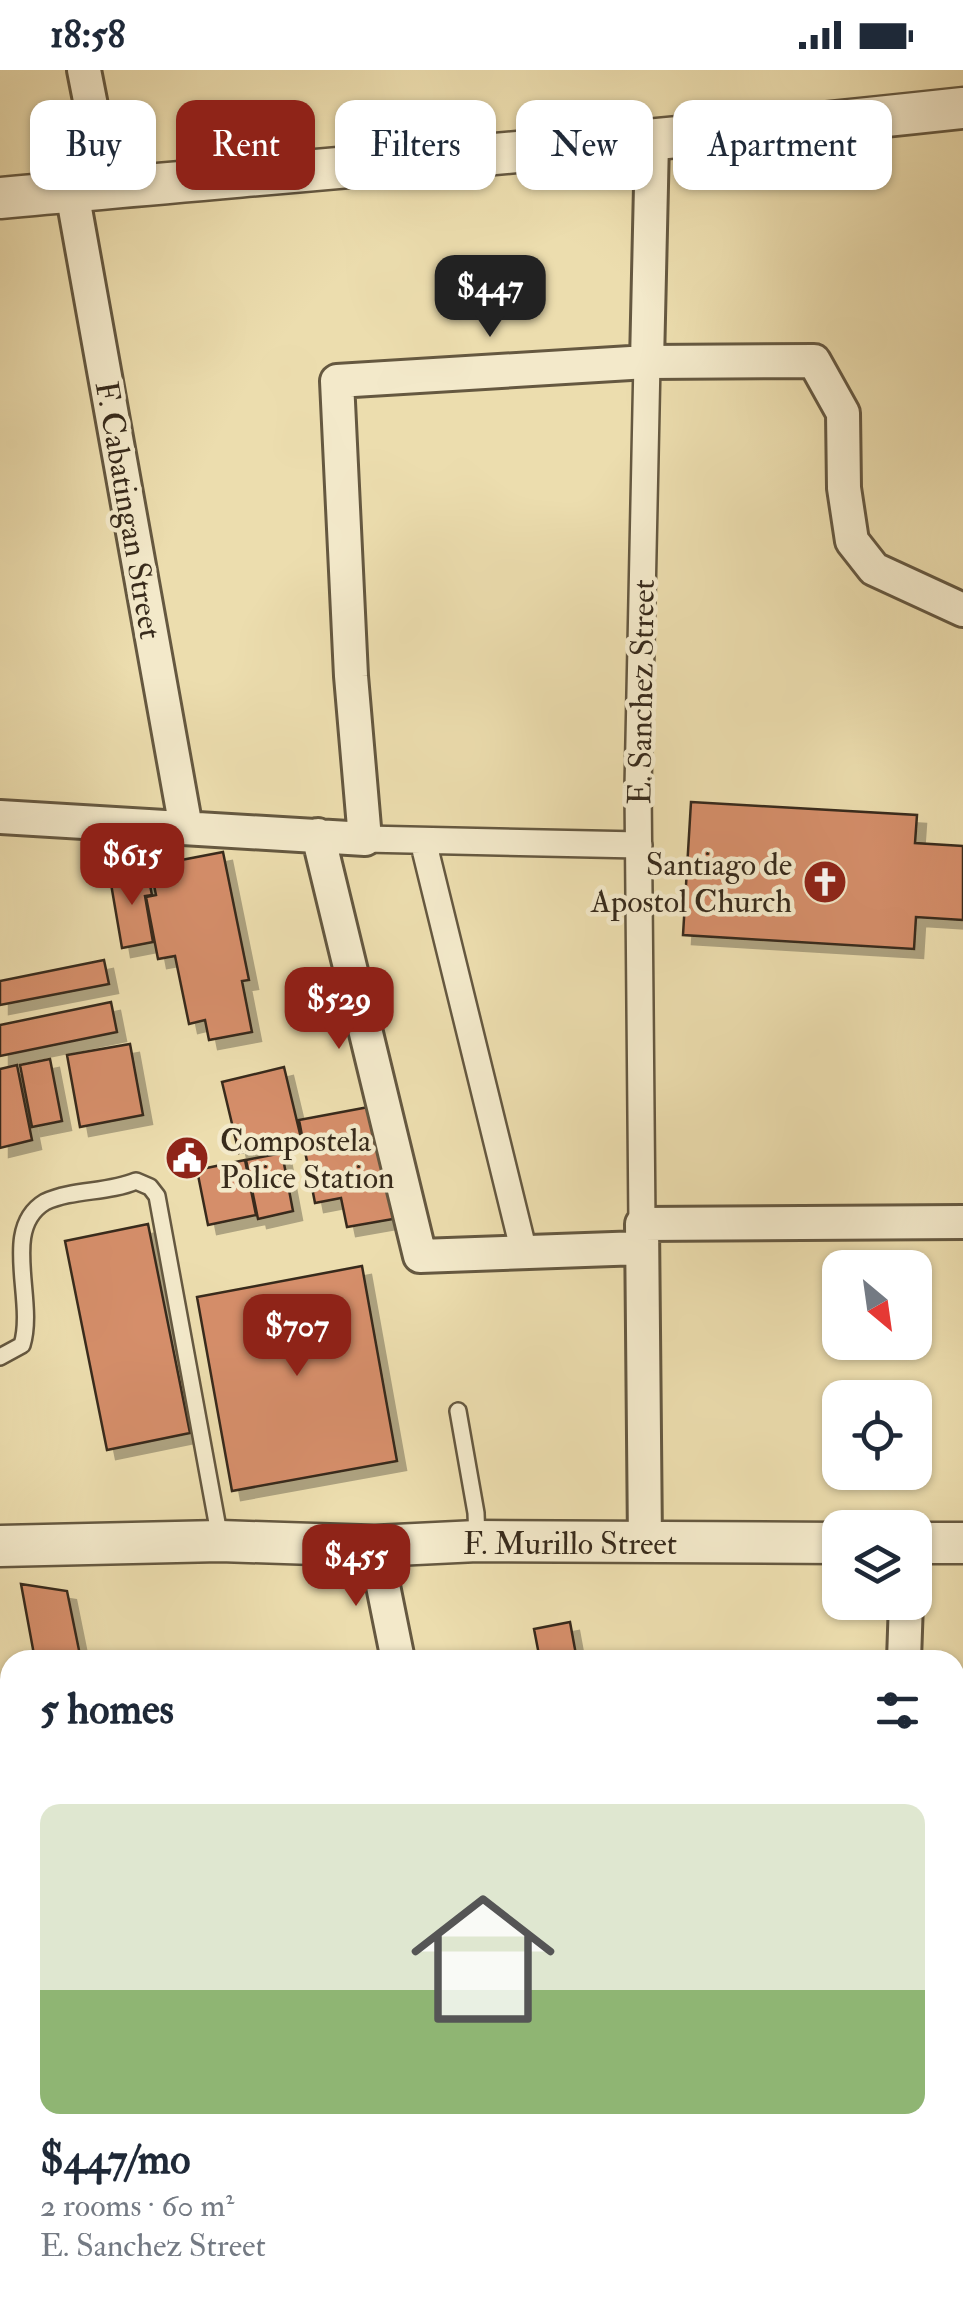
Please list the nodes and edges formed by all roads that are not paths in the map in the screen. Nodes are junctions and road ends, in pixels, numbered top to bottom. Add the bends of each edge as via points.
1 (84, 70) edge
2 (85, 100) edge
3 (963, 108) edge
4 (653, 142) edge
5 (516, 153) edge
6 (156, 183) edge
7 (79, 190) edge
8 (89, 190) edge
9 (651, 190) edge
10 (0, 198) edge
11 (647, 362) junction
12 (963, 610) edge
13 (0, 817) edge
14 (186, 828) junction
15 (318, 834) junction
16 (365, 839) junction
17 (424, 841) junction
18 (638, 845) junction
19 (963, 1222) edge
20 (642, 1236) junction
21 (524, 1252) junction
22 (0, 1356) edge
23 (458, 1411) dead end
24 (220, 1541) junction
25 (478, 1541) junction
26 (646, 1543) junction
27 (822, 1543) edge
28 (932, 1543) edge
29 (963, 1543) edge
30 (0, 1546) edge
31 (375, 1546) junction
32 (905, 1620) edge
33 (396, 1650) edge
34 (904, 1650) edge

1 - 2 street, F. Cabatingan Street
3 - 4 street
5 - 6 street
7 - 10 street
8 - 14 street, F. Cabatingan Street
9 - 11 street, E. Sanchez Street
11 - 12 street via 814,362 844,413 852,541 874,569
11 - 16 street via 337,381
11 - 18 street, E. Sanchez Street
13 - 14 street
14 - 15 street
15 - 16 street
15 - 21 street via 420,1256
16 - 17 street
17 - 18 street
17 - 21 street
18 - 20 street, E. Sanchez Street
19 - 20 street
20 - 21 street
20 - 26 street, E. Sanchez Street
22 - 24 lane via 22,1345 26,1329 14,1242 19,1226 46,1201 136,1180 150,1187 157,1196
23 - 25 lane
24 - 30 street, F. Murillo Street
24 - 31 street, F. Murillo Street
25 - 26 street, F. Murillo Street
25 - 31 street, F. Murillo Street
26 - 27 street, F. Murillo Street
28 - 29 street
31 - 33 street
32 - 34 street

